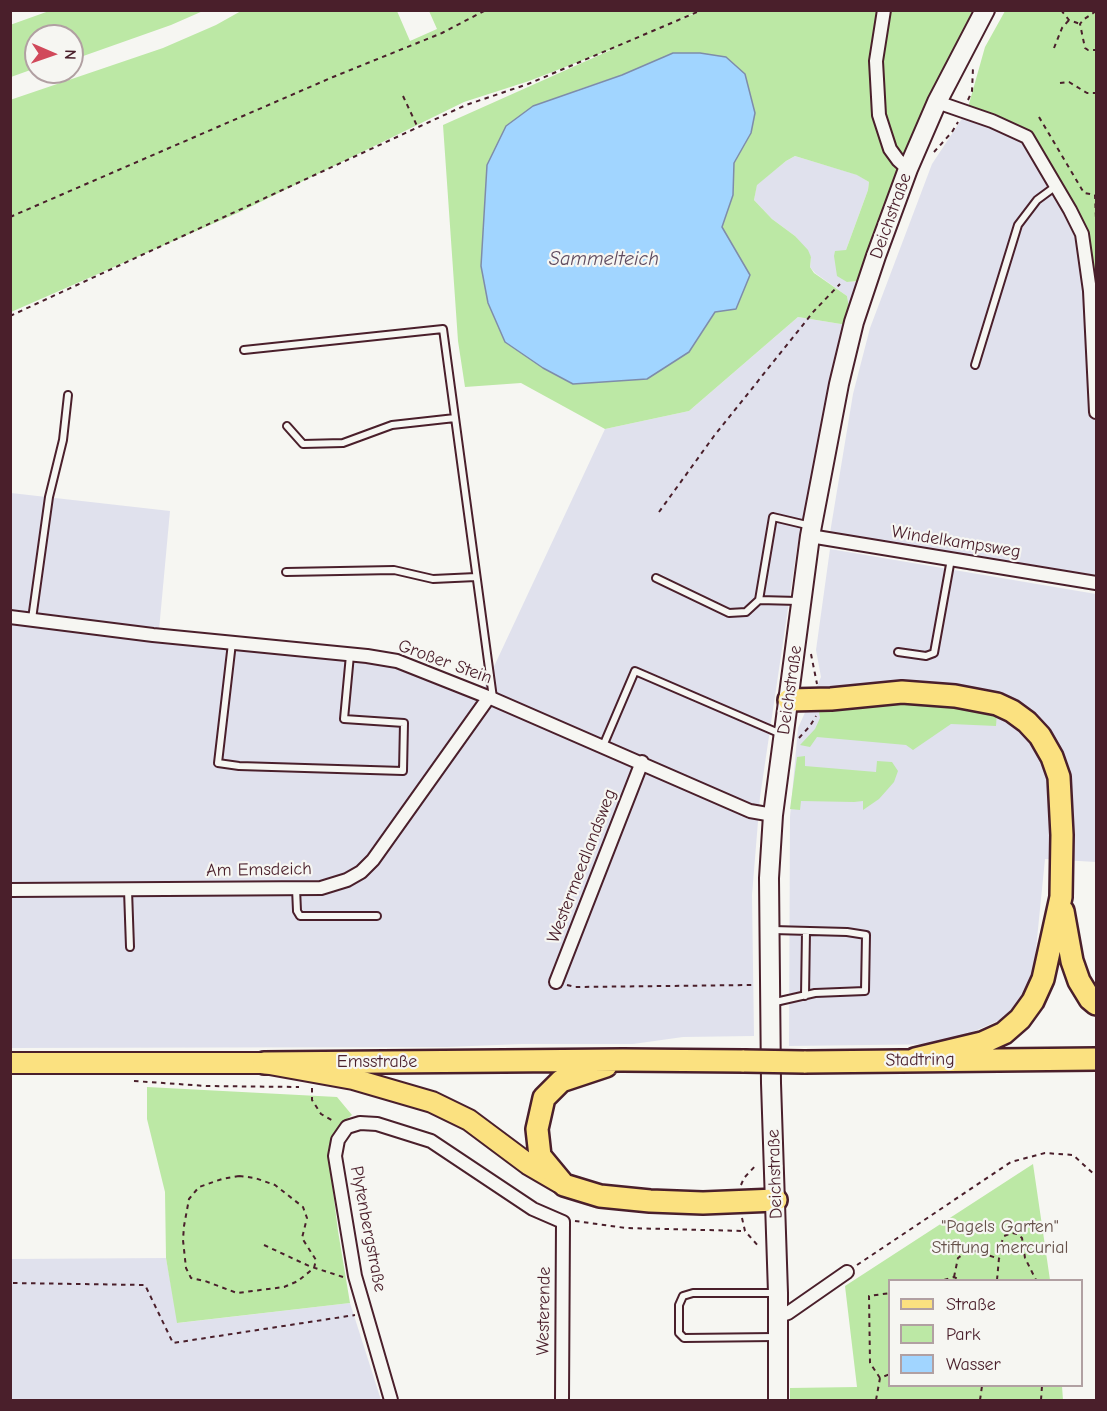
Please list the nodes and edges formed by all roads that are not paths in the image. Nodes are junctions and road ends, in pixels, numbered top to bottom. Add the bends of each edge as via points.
1 (884, 10) edge
2 (985, 10) edge
3 (937, 102) junction
4 (908, 169) junction
5 (1056, 186) junction
6 (1093, 291) edge
7 (244, 350) dead end
8 (975, 365) dead end
9 (68, 395) dead end
10 (1096, 412) edge
11 (455, 418) junction
12 (287, 426) dead end
13 (811, 531) junction
14 (951, 559) junction
15 (286, 572) dead end
16 (476, 577) junction
17 (656, 578) dead end
18 (1096, 583) edge
19 (759, 600) junction
20 (801, 602) junction
21 (10, 617) edge
22 (32, 619) junction
23 (232, 643) junction
24 (898, 652) dead end
25 (350, 655) junction
26 (491, 698) junction
27 (789, 700) junction
28 (791, 738) junction
29 (603, 746) junction
30 (642, 762) junction
31 (773, 815) junction
32 (296, 888) junction
33 (10, 890) edge
34 (129, 890) junction
35 (1061, 897) junction
36 (378, 916) dead end
37 (770, 930) junction
38 (806, 931) junction
39 (130, 947) dead end
40 (556, 982) road end
41 (770, 994) junction
42 (805, 996) junction
43 (1096, 1004) edge
44 (915, 1059) junction
45 (1096, 1059) edge
46 (623, 1060) junction
47 (744, 1061) joint
48 (10, 1063) edge
49 (264, 1063) junction
50 (564, 1185) junction
51 (776, 1200) junction
52 (563, 1222) joint
53 (848, 1272) road end
54 (778, 1293) junction
55 (778, 1316) junction
56 (779, 1337) junction
57 (391, 1401) edge
58 (561, 1401) edge
59 (778, 1401) edge

1 - 4 street via 876,61 878,106 890,149
2 - 3 main road, Deichstraße
3 - 4 main road, Deichstraße
3 - 5 street via 1027,137
4 - 13 main road, Deichstraße via 854,322
5 - 6 street via 1082,234
5 - 8 lane via 1037,200 1018,225
6 - 10 street
7 - 11 lane via 443,329
9 - 22 lane
11 - 12 lane via 392,425 343,443 303,444
11 - 16 lane
13 - 14 street, Windelkampsweg
13 - 19 lane via 773,517
13 - 20 main road, Deichstraße
14 - 18 street, Windelkampsweg
14 - 24 lane via 934,653 926,656
15 - 16 lane via 394,570 433,579
16 - 26 lane
17 - 19 lane via 729,614 746,612
19 - 20 lane
20 - 27 main road, Deichstraße
21 - 22 street, Großer Stein
22 - 23 street, Großer Stein
23 - 25 street, Großer Stein
23 - 25 lane via 218,763 403,771 404,723 344,719
25 - 26 street, Großer Stein via 397,661
26 - 29 street, Großer Stein
26 - 32 street, Am Emsdeich via 361,872 321,888
27 - 28 main road, Deichstraße
27 - 35 highway via 902,692 955,696 1012,711 1040,736 1059,777
28 - 29 lane via 635,671
28 - 31 main road, Deichstraße
29 - 30 street, Großer Stein
30 - 31 street, Großer Stein via 750,811
30 - 40 street, Westermeedlandsweg
31 - 37 main road, Deichstraße
32 - 34 street, Am Emsdeich
32 - 36 lane via 300,916
33 - 34 street, Am Emsdeich
34 - 39 lane
35 - 43 highway via 1072,961 1079,981
35 - 44 highway via 1043,979 1020,1019 1004,1033 982,1043
37 - 38 lane
37 - 41 main road, Deichstraße
38 - 42 lane
38 - 42 lane via 866,935 865,991
41 - 42 lane
41 - 51 main road, Deichstraße
44 - 45 highway, Stadtring
44 - 47 highway, Stadtring, bridge
46 - 47 highway, Emsstraße
46 - 49 highway, Emsstraße
46 - 50 highway via 561,1081 544,1098 537,1129 540,1156
48 - 49 main road, Emsstraße
49 - 50 main road via 353,1079 432,1102 469,1120
50 - 51 highway via 600,1196 650,1201
51 - 54 main road, Deichstraße
52 - 57 street, Plytenbergstraße via 533,1209 431,1141 377,1124 346,1127 338,1140 336,1156 349,1249
52 - 58 street, Westerende
53 - 55 street
54 - 55 main road, Deichstraße
54 - 56 lane via 683,1296 679,1305 679,1333 694,1340
55 - 56 main road, Deichstraße
56 - 59 main road, Deichstraße

